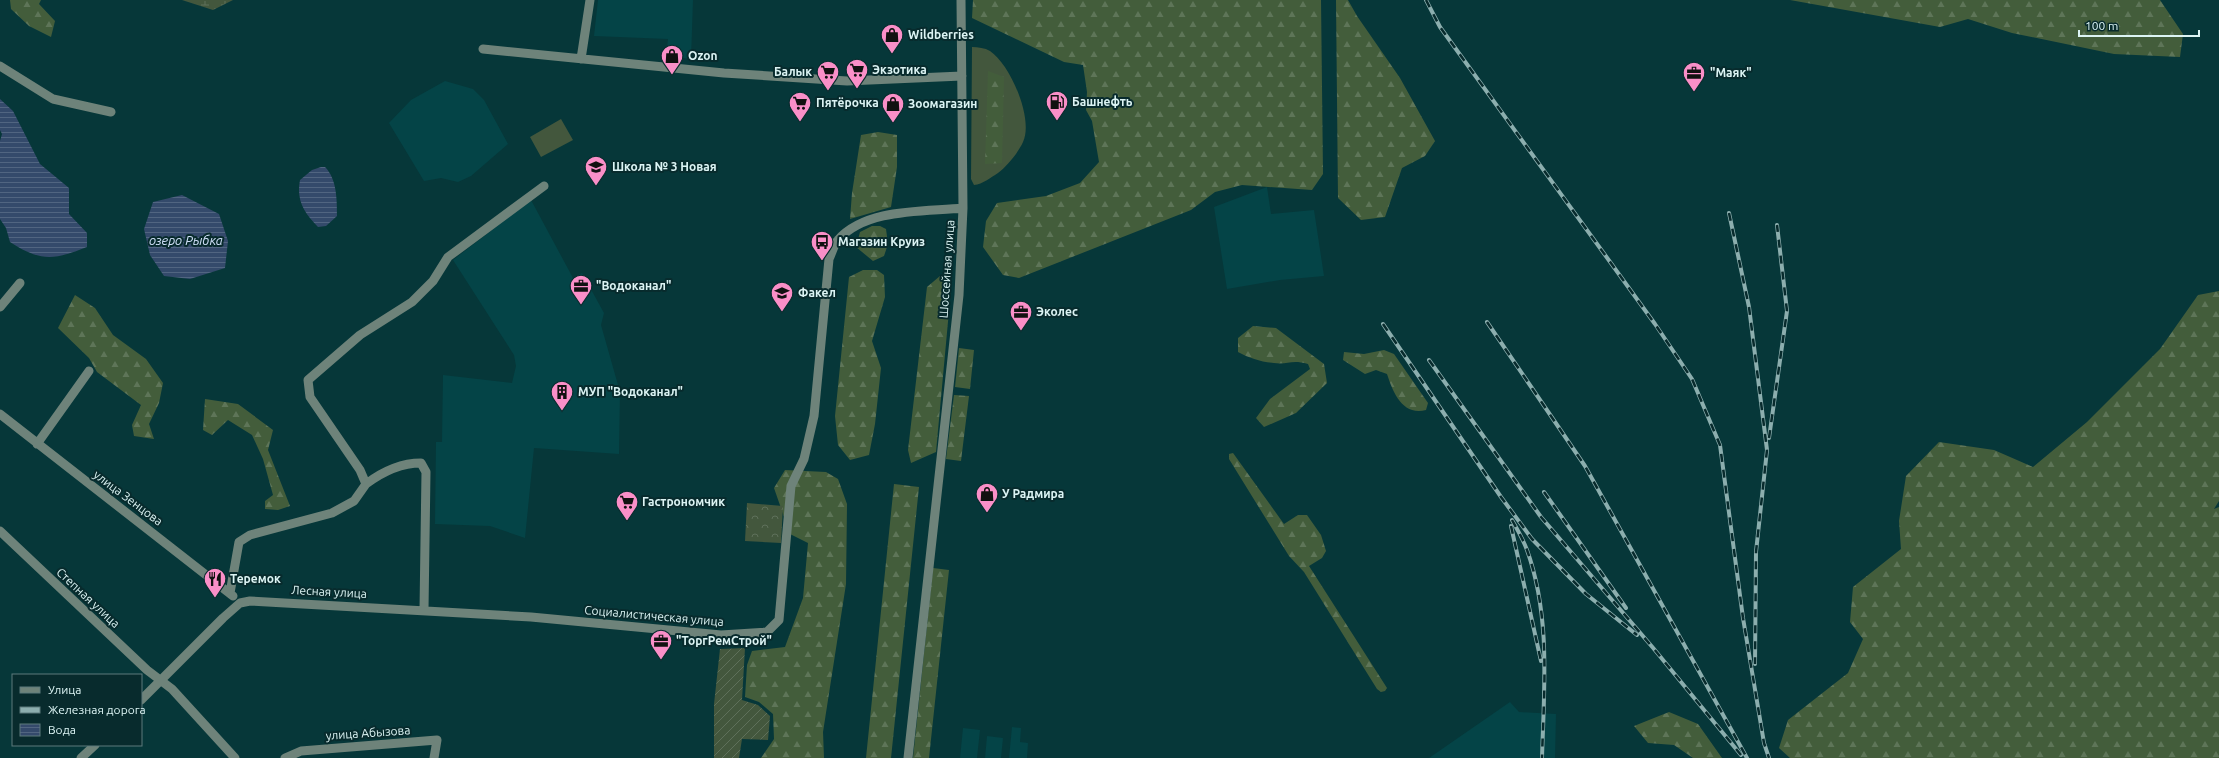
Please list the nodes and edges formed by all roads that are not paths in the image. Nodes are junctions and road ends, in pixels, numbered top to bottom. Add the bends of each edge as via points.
1 (590, 0) edge
2 (961, 0) edge
3 (483, 49) dead end
4 (581, 59) junction
5 (0, 66) edge
6 (962, 76) junction
7 (110, 112) dead end
8 (544, 186) dead end
9 (963, 208) junction
10 (20, 283) dead end
11 (0, 307) edge
12 (89, 371) dead end
13 (0, 414) edge
14 (37, 444) junction
15 (366, 484) junction
16 (0, 531) edge
17 (230, 593) junction
18 (240, 603) junction
19 (424, 610) junction
20 (531, 617) joint
21 (161, 680) junction
22 (142, 699) edge
23 (94, 746) edge
24 (81, 758) edge
25 (235, 758) edge
26 (284, 758) edge
27 (434, 758) edge
28 (908, 758) edge

1 - 4 street
2 - 6 street, Шоссейная улица
3 - 4 street
4 - 6 street via 724,73 847,81
5 - 7 street via 54,99
6 - 9 street, Шоссейная улица
8 - 15 street via 448,257 433,281 412,302 360,335 308,380 310,397 360,470
9 - 20 street, Социалистическая улица via 880,216 857,223 837,240 829,259 814,416 804,459 791,486 779,620 767,632 721,635
9 - 28 street, Шоссейная улица via 959,295
10 - 11 street
12 - 14 street
13 - 14 street, улица Зенцова
14 - 17 street, улица Зенцова
15 - 17 street via 354,501 332,513 250,534 239,542
15 - 19 street via 379,474 410,463 421,463 426,472
16 - 21 street, Степная улица via 147,670
17 - 18 street, улица Зенцова
18 - 19 street, Лесная улица via 267,600
18 - 21 street
19 - 20 street, Лесная улица
21 - 22 street
21 - 25 street, Степная улица
23 - 24 street
26 - 27 street, улица Абызова via 301,750 437,740

